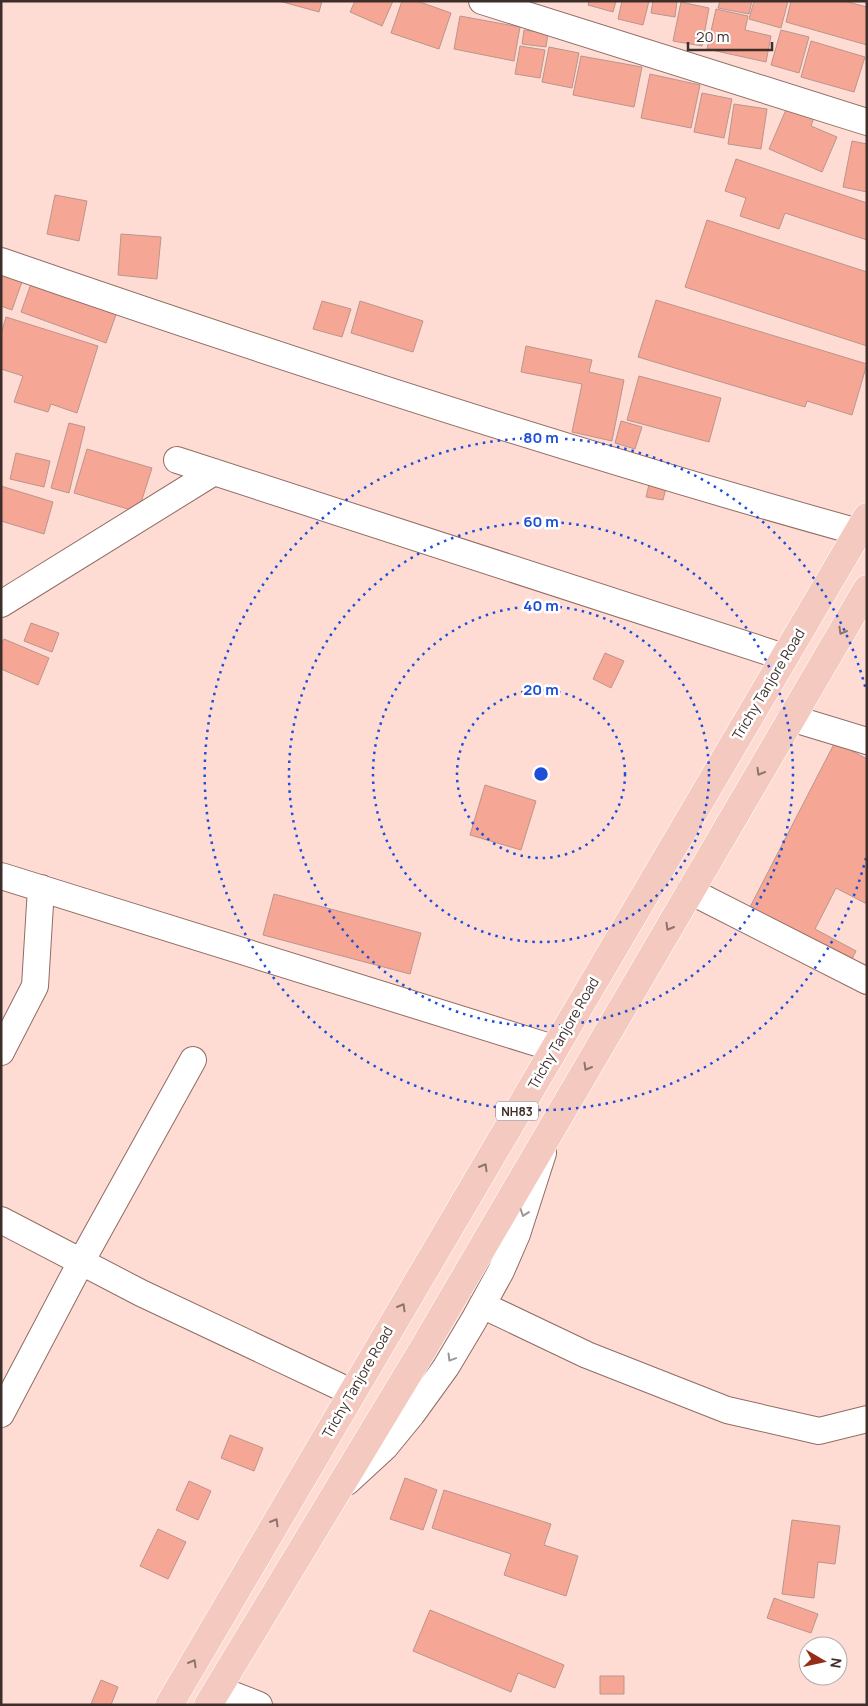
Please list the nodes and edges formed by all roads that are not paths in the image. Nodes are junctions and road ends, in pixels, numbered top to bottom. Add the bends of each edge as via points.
1 (482, 1) edge
2 (867, 122) edge
3 (1, 261) edge
4 (177, 460) dead end
5 (214, 472) junction
6 (862, 524) edge
7 (867, 589) edge
8 (1, 604) edge
9 (784, 657) junction
10 (791, 718) junction
11 (867, 741) edge
12 (1, 876) edge
13 (41, 888) junction
14 (690, 891) junction
15 (867, 981) edge
16 (554, 1048) junction
17 (1, 1052) edge
18 (193, 1060) dead end
19 (548, 1133) junction
20 (1, 1220) edge
21 (81, 1262) junction
22 (482, 1305) junction
23 (351, 1392) junction
24 (1, 1414) edge
25 (867, 1419) edge
26 (336, 1491) junction
27 (213, 1697) edge
28 (169, 1705) edge
29 (259, 1705) edge

1 - 2 street
3 - 6 street via 154,314 709,490
4 - 5 street
5 - 8 street
5 - 9 street
6 - 9 highway, Trichy Tanjore Road / NH83
7 -> 10 highway, NH83
9 - 16 highway, Trichy Tanjore Road / NH83
10 - 11 street
10 -> 14 highway, NH83
12 - 13 street
13 - 16 street
13 - 17 street via 35,986
14 - 15 street
14 -> 19 highway, NH83
23 -> 16 highway, Trichy Tanjore Road / NH83
18 - 21 street
19 -> 22 street via 517,1234
19 - 26 highway, NH83 via 423,1349
20 - 21 street
21 - 23 street
21 - 24 street
22 - 25 street via 587,1355 727,1410 819,1431
22 -> 26 street via 446,1367 412,1414 385,1447
28 -> 23 highway, Trichy Tanjore Road / NH83
26 - 27 highway, NH83
27 - 29 street

